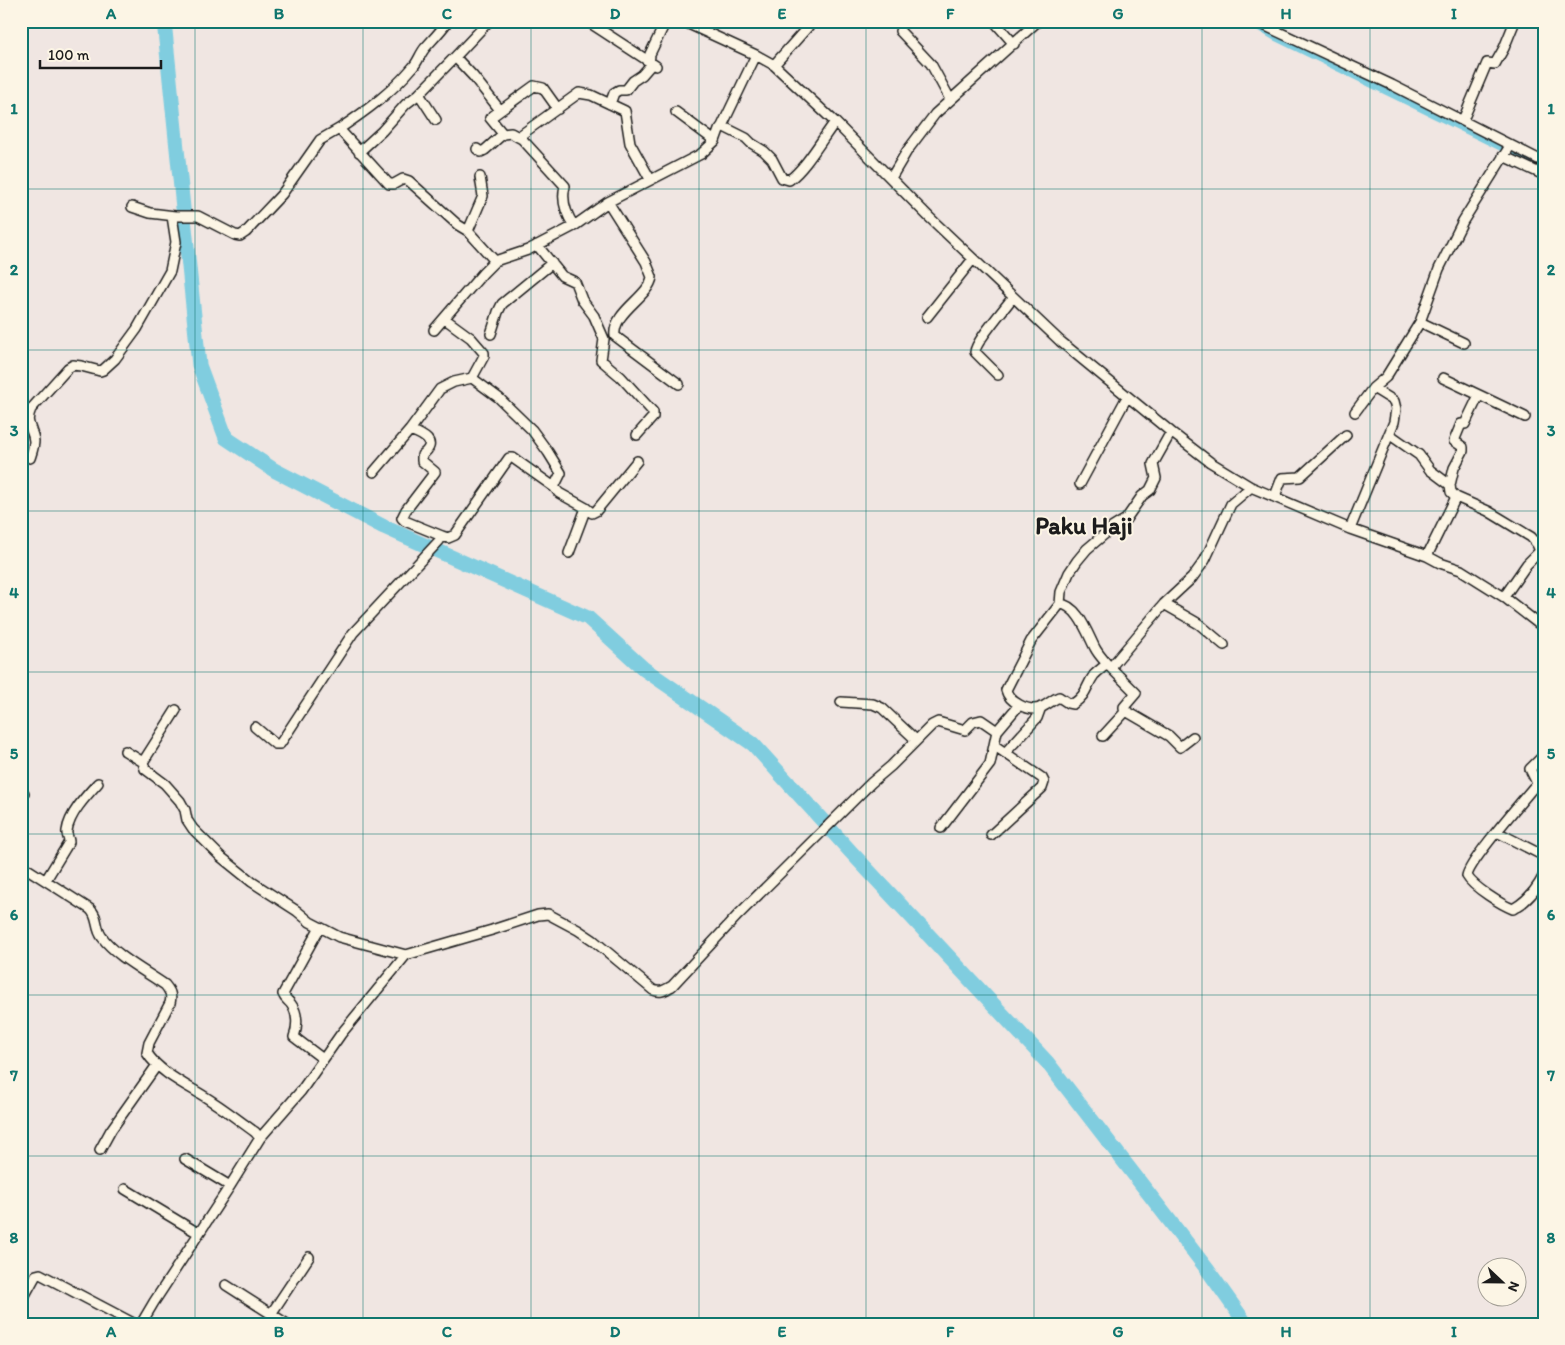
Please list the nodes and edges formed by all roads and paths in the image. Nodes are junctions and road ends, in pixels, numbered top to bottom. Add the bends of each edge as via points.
1 (448, 21) edge
2 (489, 21) edge
3 (587, 21) edge
4 (666, 21) edge
5 (682, 21) edge
6 (813, 21) edge
7 (994, 21) edge
8 (1038, 21) edge
9 (1255, 21) edge
10 (1515, 21) edge
11 (900, 32) dead end
12 (1014, 44) junction
13 (756, 55) junction
14 (455, 57) junction
15 (653, 64) junction
16 (774, 66) junction
17 (419, 94) junction
18 (950, 99) junction
19 (610, 104) junction
20 (558, 109) junction
21 (500, 110) junction
22 (676, 112) dead end
23 (436, 120) dead end
24 (1463, 120) junction
25 (835, 122) junction
26 (722, 126) junction
27 (339, 129) junction
28 (503, 134) junction
29 (518, 137) junction
30 (715, 141) junction
31 (477, 149) dead end
32 (1506, 151) junction
33 (359, 152) junction
34 (1544, 162) edge
35 (1544, 175) edge
36 (480, 177) dead end
37 (890, 178) junction
38 (650, 179) junction
39 (608, 202) junction
40 (132, 207) dead end
41 (174, 216) junction
42 (574, 226) junction
43 (468, 231) junction
44 (537, 245) junction
45 (973, 259) junction
46 (496, 261) junction
47 (552, 263) junction
48 (1014, 297) junction
49 (927, 318) dead end
50 (444, 319) junction
51 (1420, 322) junction
52 (615, 328) junction
53 (434, 330) dead end
54 (492, 334) dead end
55 (604, 339) junction
56 (1464, 343) dead end
57 (998, 375) dead end
58 (472, 378) junction
59 (1442, 378) dead end
60 (679, 384) dead end
61 (1373, 388) junction
62 (1479, 395) junction
63 (1127, 397) junction
64 (1355, 412) dead end
65 (1525, 417) dead end
66 (410, 430) junction
67 (1171, 432) junction
68 (1390, 434) junction
69 (637, 435) dead end
70 (1346, 435) dead end
71 (30, 458) dead end
72 (637, 461) dead end
73 (374, 472) dead end
74 (1080, 484) dead end
75 (1450, 485) junction
76 (1251, 487) junction
77 (554, 488) junction
78 (1275, 496) junction
79 (1456, 497) junction
80 (586, 508) junction
81 (1350, 529) junction
82 (440, 539) junction
83 (569, 553) dead end
84 (1542, 553) edge
85 (1427, 556) junction
86 (1504, 597) junction
87 (1060, 604) junction
88 (1164, 604) junction
89 (1544, 628) edge
90 (1224, 646) dead end
91 (1109, 666) junction
92 (841, 702) dead end
93 (1019, 705) junction
94 (1041, 708) junction
95 (176, 710) dead end
96 (1126, 711) junction
97 (255, 727) dead end
98 (997, 731) junction
99 (1103, 736) dead end
100 (1193, 737) dead end
101 (916, 740) junction
102 (995, 746) junction
103 (125, 751) dead end
104 (1005, 753) junction
105 (1544, 755) edge
106 (143, 762) junction
107 (98, 783) dead end
108 (941, 828) dead end
109 (1497, 832) junction
110 (992, 835) dead end
111 (1544, 856) edge
112 (21, 865) edge
113 (1544, 876) edge
114 (46, 880) junction
115 (320, 927) junction
116 (406, 955) junction
117 (323, 1059) junction
118 (157, 1066) junction
119 (260, 1138) junction
120 (100, 1150) dead end
121 (185, 1159) dead end
122 (230, 1186) junction
123 (125, 1189) dead end
124 (198, 1233) junction
125 (309, 1257) dead end
126 (226, 1285) dead end
127 (21, 1302) edge
128 (271, 1314) junction
129 (135, 1324) edge
130 (141, 1324) edge
131 (287, 1324) edge

1 - 27 street via 422,52 415,66 366,111
2 - 14 street
3 - 15 street
4 - 15 street via 650,54
5 - 13 street
6 - 16 street
7 - 12 street
8 - 12 street
9 - 24 street
10 - 24 street via 1496,63 1487,63
11 - 18 street via 931,64
12 - 18 street
13 - 16 street
13 - 26 street
14 - 17 street
14 - 21 street
15 - 19 street via 626,90 614,93
16 - 25 street
17 - 23 street
17 - 33 street
18 - 37 street via 906,151
19 - 20 street via 579,93
19 - 38 street via 626,113 630,143
20 - 21 street via 543,88 534,86
20 - 29 street
21 - 28 street via 490,118
22 - 30 street
24 - 32 street
25 - 26 street via 808,161 789,180 782,178 772,159 764,152
25 - 37 street
26 - 30 street
27 - 33 street
27 - 41 street via 320,140 282,194 240,236 198,216
28 - 29 street via 511,133
28 - 31 street via 485,150
29 - 42 street via 565,186 562,196
30 - 38 street via 701,154
32 - 34 street
32 - 35 street
32 - 51 street via 1459,229
33 - 43 street via 389,184 403,179 409,181
36 - 43 street via 483,196
37 - 45 street
38 - 39 street
39 - 42 street
39 - 52 street via 652,277
40 - 41 street
41 - 71 street via 176,242 170,271 137,329 103,370 68,368 32,410 28,423 34,440
42 - 44 street
43 - 46 street
44 - 46 street
44 - 47 street
45 - 48 street
45 - 49 street
46 - 50 street
47 - 54 street via 502,304
47 - 55 street via 563,276 575,282
48 - 57 street via 975,350
48 - 63 street
50 - 53 street
50 - 58 street via 484,351
51 - 56 street
51 - 61 street via 1386,377
52 - 55 street
52 - 60 street via 616,337
55 - 69 street via 600,360 621,377 653,412 652,418
58 - 66 street via 440,388
58 - 77 street via 499,398 539,438 561,474
59 - 62 street
61 - 64 street
61 - 68 street via 1394,401 1395,415
62 - 65 street
62 - 75 street via 1454,441 1463,451
63 - 67 street
63 - 74 street
66 - 73 street
66 - 82 street via 429,442 422,461 435,472 402,518
67 - 76 street via 1210,462
67 - 87 street via 1153,464 1156,478 1149,491 1126,519 1077,561 1061,592
68 - 75 street via 1419,455 1430,470
68 - 81 street
70 - 78 street via 1300,476 1282,478
72 - 80 street via 596,511 592,513
75 - 79 street
76 - 78 street
76 - 88 street via 1231,504 1205,560 1192,578
77 - 80 street
77 - 82 street via 509,458 456,535
78 - 81 street
79 - 84 street via 1488,511 1531,537
79 - 85 street
80 - 83 street
81 - 85 street
82 - 97 street via 353,633 280,744 275,744
84 - 86 street via 1527,564
85 - 86 street via 1461,570
86 - 89 street
87 - 91 street via 1070,607
87 - 93 street via 1031,641 1007,688 1008,695
88 - 90 street via 1198,624
88 - 91 street
91 - 94 street via 1098,671 1087,691 1076,702 1068,704 1059,697
91 - 96 street via 1136,693 1124,707
92 - 101 street via 873,704 882,708
93 - 94 street
93 - 98 street
94 - 104 street via 1037,718
95 - 106 street
96 - 99 street
96 - 100 street via 1169,736 1180,747
98 - 101 street via 980,720 965,730 936,722
98 - 102 street
101 - 116 street via 665,990 653,990 593,940 548,914
102 - 104 street
102 - 108 street via 990,764
103 - 106 street
104 - 110 street via 1042,778 1044,785
105 - 109 street via 1530,770 1537,783
106 - 115 street via 145,770 165,784 180,801 193,829 252,882
107 - 114 street via 84,798 69,824 66,832 69,842
109 - 111 street
109 - 113 street via 1468,870 1467,876 1472,883 1513,908 1522,904
112 - 114 street
114 - 118 street via 90,909 100,934 112,948 170,991 172,998 147,1053
115 - 116 street via 339,937
115 - 117 street via 283,994 296,1016 298,1028 294,1037
116 - 117 street
117 - 119 street via 302,1091
118 - 119 street via 214,1102
118 - 120 street
119 - 122 street
121 - 122 street
122 - 124 street
123 - 124 street
124 - 130 street
125 - 128 street
126 - 128 street
127 - 129 street via 36,1275 40,1274
128 - 131 street

